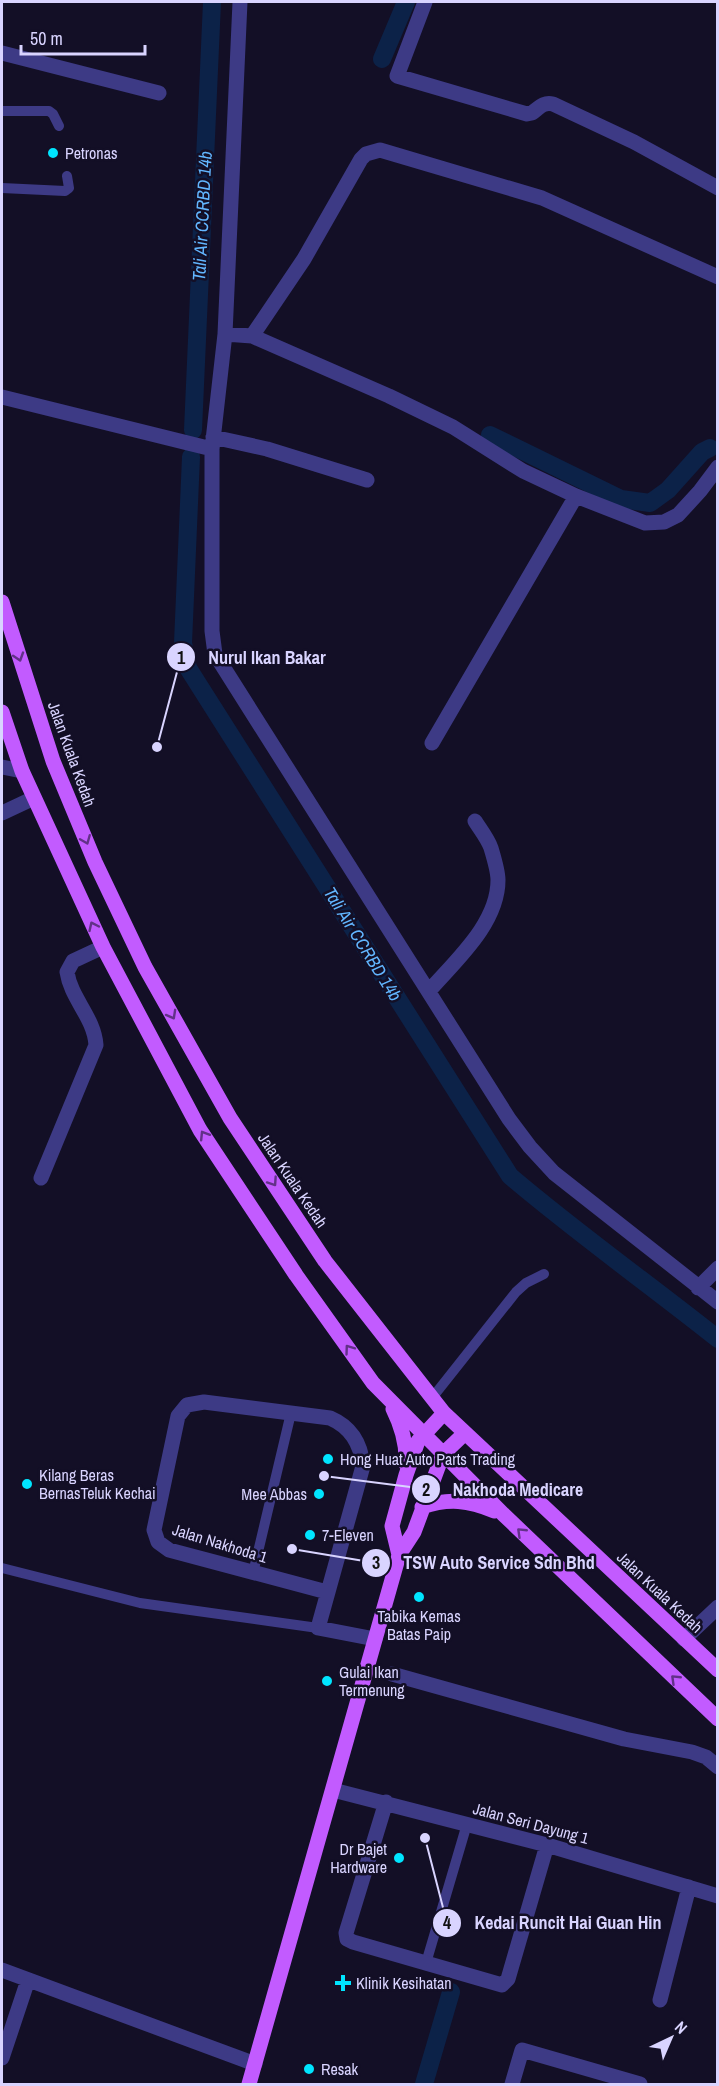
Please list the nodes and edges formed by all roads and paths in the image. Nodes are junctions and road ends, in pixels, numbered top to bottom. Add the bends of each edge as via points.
1 (240, 2) edge
2 (425, 2) edge
3 (2, 53) edge
4 (159, 93) dead end
5 (2, 111) edge
6 (59, 126) dead end
7 (67, 176) dead end
8 (2, 188) edge
9 (717, 188) edge
10 (717, 277) edge
11 (225, 334) junction
12 (252, 336) junction
13 (2, 397) edge
14 (213, 443) junction
15 (717, 467) edge
16 (367, 480) dead end
17 (576, 496) junction
18 (2, 602) edge
19 (2, 712) edge
20 (432, 743) dead end
21 (2, 768) edge
22 (22, 771) junction
23 (34, 798) junction
24 (2, 813) edge
25 (475, 821) dead end
26 (103, 947) junction
27 (429, 991) junction
28 (41, 1178) dead end
29 (717, 1268) edge
30 (544, 1274) dead end
31 (698, 1288) junction
32 (717, 1302) edge
33 (373, 1383) junction
34 (432, 1398) junction
35 (291, 1413) junction
36 (444, 1413) junction
37 (465, 1433) junction
38 (424, 1434) junction
39 (443, 1454) junction
40 (406, 1476) junction
41 (422, 1508) junction
42 (503, 1514) junction
43 (399, 1555) junction
44 (2, 1569) edge
45 (253, 1573) junction
46 (327, 1592) junction
47 (717, 1607) edge
48 (318, 1628) junction
49 (684, 1639) junction
50 (375, 1640) junction
51 (717, 1670) edge
52 (392, 1674) dead end
53 (717, 1719) edge
54 (717, 1767) edge
55 (333, 1790) junction
56 (386, 1802) junction
57 (467, 1824) junction
58 (547, 1845) junction
59 (689, 1887) junction
60 (717, 1896) edge
61 (426, 1963) junction
62 (2, 1970) edge
63 (28, 1980) junction
64 (660, 2000) dead end
65 (2, 2058) edge
66 (255, 2064) junction
67 (249, 2085) edge
68 (512, 2085) edge
69 (640, 2085) edge

1 - 11 street
2 - 9 street via 396,76 527,114 546,102 553,104 634,142
3 - 4 street
5 - 6 lane via 49,111
7 - 8 lane via 69,188 65,191
10 - 12 street via 542,198 380,150 361,159 304,260
11 - 12 street
11 - 14 street
12 - 17 street via 453,427 522,471
13 - 14 street
14 - 16 street via 267,449
14 - 27 street via 212,632 216,654
15 - 17 street via 686,507 664,522 645,523
17 - 20 street
18 -> 34 main road, Jalan Kuala Kedah via 53,760 95,862 145,967 230,1118 325,1260
19 - 22 main road
21 - 22 street
22 - 23 main road
23 - 24 street
26 -> 23 main road
25 - 27 street via 491,846 498,880 495,896 487,921
26 - 28 street via 73,961 67,972 93,1027 96,1045
33 -> 26 main road via 200,1130
27 - 31 street via 530,1148 570,1186
29 - 31 street
30 - 34 lane via 516,1292
31 - 32 street
33 - 38 main road
33 - 40 main road via 390,1402 401,1425
34 - 36 main road, Jalan Kuala Kedah
35 - 45 lane
35 - 45 street, Jalan Nakhoda 1 via 204,1402 187,1405 178,1416 154,1530 158,1542 170,1550
35 - 46 street via 341,1423 362,1455 363,1466
36 - 37 main road, Jalan Kuala Kedah
36 - 38 main road
37 - 39 main road
37 - 49 main road, Jalan Kuala Kedah
38 - 39 main road
38 - 40 main road
39 - 41 main road
39 - 42 main road
40 - 43 main road via 392,1526
41 - 42 main road via 463,1500
41 - 43 main road via 414,1532
53 -> 42 main road
43 - 50 main road
44 - 48 lane via 140,1603
45 - 46 street, Jalan Nakhoda 1
46 - 48 street
47 - 49 street
48 - 50 street
49 - 51 main road, Jalan Kuala Kedah
50 - 55 main road
52 - 54 street via 624,1739 692,1752
55 - 56 street, Jalan Seri Dayung 1
55 - 66 main road
56 - 57 street, Jalan Seri Dayung 1
56 - 61 street via 346,1936 353,1942
57 - 58 street, Jalan Seri Dayung 1
57 - 61 lane
58 - 59 street, Jalan Seri Dayung 1
58 - 61 street via 505,1984
59 - 60 street, Jalan Seri Dayung 1
59 - 64 street
62 - 63 street
63 - 65 street
63 - 66 street
66 - 67 main road
68 - 69 street via 522,2050

